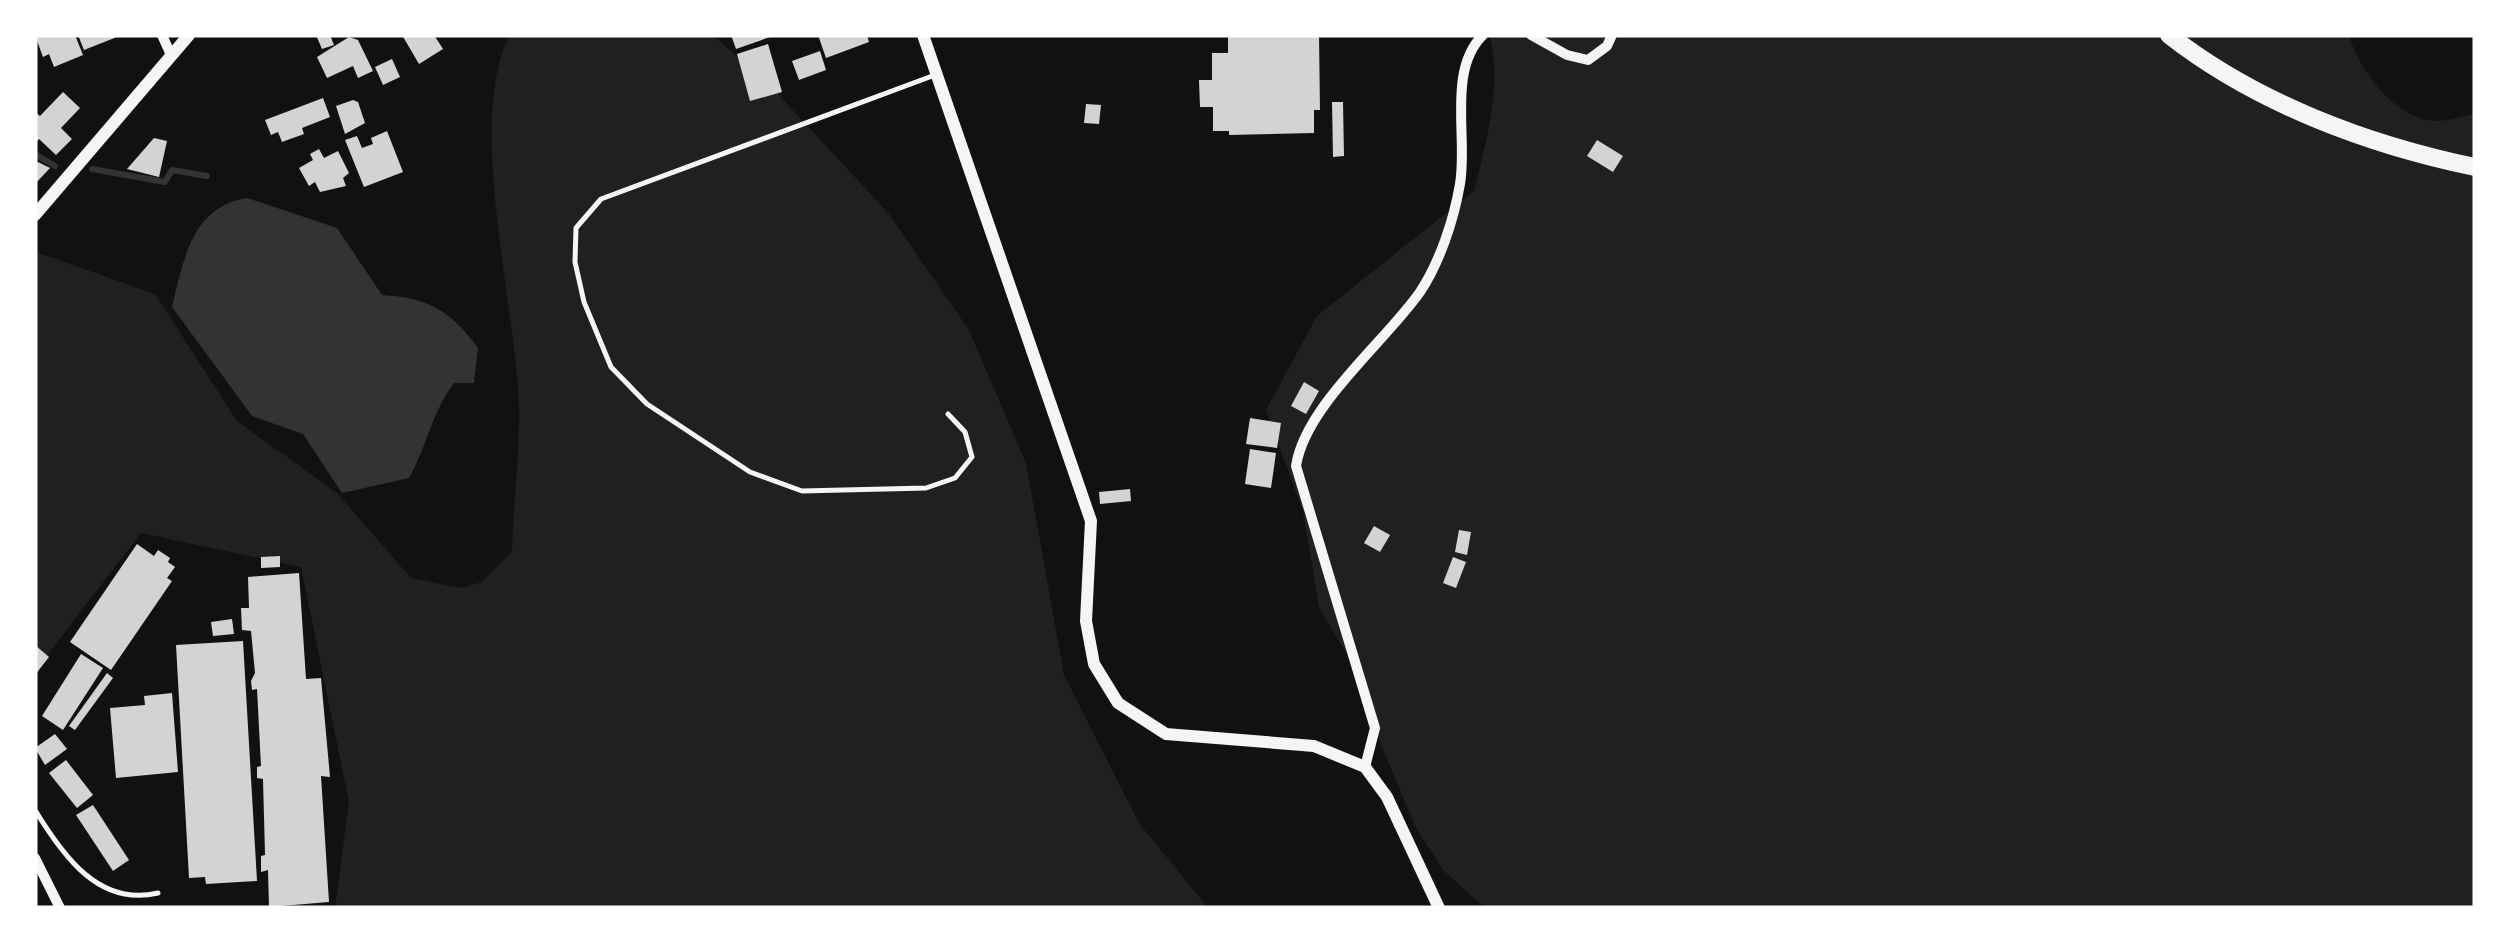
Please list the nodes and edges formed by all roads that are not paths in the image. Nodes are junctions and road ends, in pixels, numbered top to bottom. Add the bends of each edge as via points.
1 (162, 35) edge
2 (189, 35) edge
3 (923, 35) edge
4 (1483, 35) edge
5 (1531, 35) edge
6 (1612, 35) edge
7 (2169, 35) edge
8 (171, 55) junction
9 (935, 74) junction
10 (2475, 167) edge
11 (35, 215) edge
12 (948, 414) dead end
13 (1365, 766) junction
14 (35, 810) edge
15 (35, 858) edge
16 (158, 893) dead end
17 (60, 908) edge
18 (1439, 908) edge

1 - 8 street
2 - 8 street
3 - 9 street
4 - 13 street via 1466,64 1460,182 1445,240 1422,290 1312,425 1296,466 1375,728
5 - 6 street via 1588,60
7 - 10 highway via 2216,71 2316,116 2404,152
8 - 11 street
9 - 12 lane via 601,198 576,228 576,262 584,302 629,389 750,472 802,492 944,483 972,457 965,432
9 - 13 street via 1090,521 1086,621 1094,664 1118,703 1166,734 1314,746
13 - 18 street via 1387,797
14 - 16 lane via 98,887 133,899
15 - 17 street

